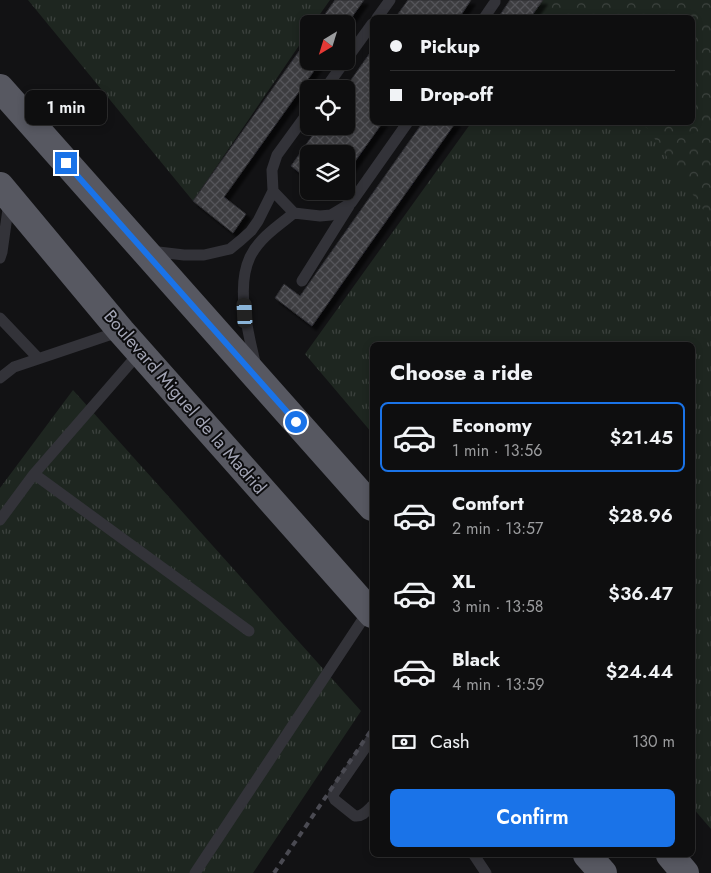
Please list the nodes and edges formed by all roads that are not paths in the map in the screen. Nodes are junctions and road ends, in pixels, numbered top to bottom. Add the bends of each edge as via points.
1 (390, 0) edge
2 (495, 0) edge
3 (379, 15) edge
4 (486, 15) edge
5 (370, 27) edge
6 (355, 48) edge
7 (1, 88) edge
8 (300, 123) edge
9 (406, 125) edge
10 (273, 191) junction
11 (5, 192) edge
12 (351, 203) junction
13 (294, 212) junction
14 (142, 250) junction
15 (0, 258) edge
16 (302, 281) dead end
17 (0, 318) edge
18 (121, 330) junction
19 (140, 352) junction
20 (38, 358) junction
21 (0, 378) edge
22 (258, 379) junction
23 (34, 474) junction
24 (370, 505) edge
25 (0, 520) edge
26 (370, 611) edge
27 (370, 613) edge
28 (249, 631) dead end
29 (370, 741) edge
30 (370, 808) edge
31 (475, 857) edge
32 (672, 857) edge
33 (195, 873) edge
34 (486, 873) edge
35 (685, 873) edge

1 - 3 lane
2 - 4 lane
5 - 6 lane
7 - 14 highway
8 - 10 lane via 277,154 272,170
9 - 12 lane
10 - 13 lane
10 - 14 lane via 250,232 230,249 204,255
11 - 15 lane
11 - 18 highway, Boulevard Miguel de la Madrid
12 - 13 lane via 331,215
12 - 16 lane
13 - 22 lane via 260,242 246,270 245,313
14 - 22 highway
17 - 20 lane
18 - 19 highway, Boulevard Miguel de la Madrid
18 - 20 lane
19 - 23 lane
19 - 26 highway, Boulevard Miguel de la Madrid
20 - 21 lane via 14,367
22 - 24 highway
23 - 25 lane
23 - 28 lane
27 - 33 lane
29 - 30 lane via 333,796 355,816 359,817
31 - 34 lane
32 - 35 highway

